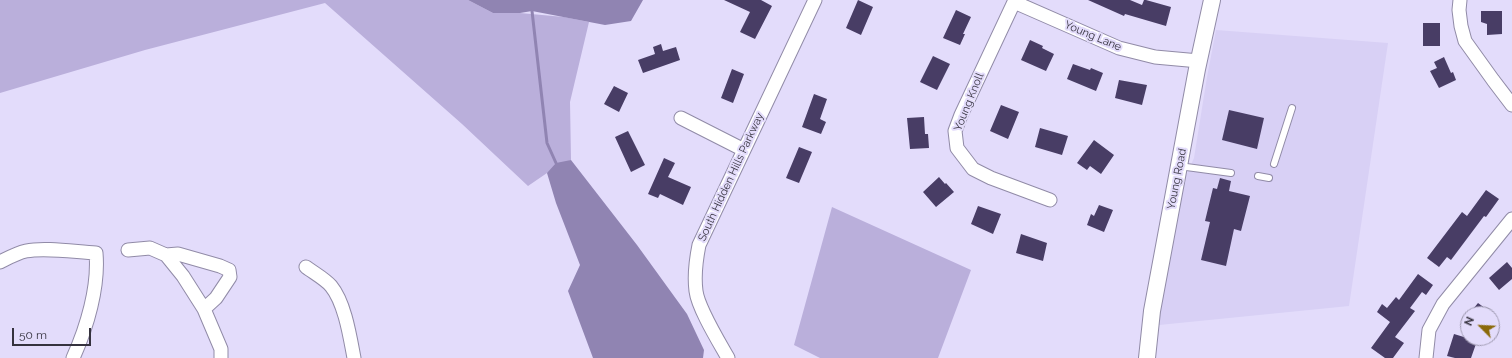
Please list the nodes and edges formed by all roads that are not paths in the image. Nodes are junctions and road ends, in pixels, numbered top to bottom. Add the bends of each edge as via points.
1 (815, 0) edge
2 (1212, 0) edge
3 (1460, 0) edge
4 (1014, 1) edge
5 (1199, 61) junction
6 (1512, 104) edge
7 (1292, 108) dead end
8 (681, 118) dead end
9 (744, 150) junction
10 (1274, 164) dead end
11 (1179, 166) junction
12 (1231, 173) dead end
13 (1258, 176) dead end
14 (1269, 178) dead end
15 (1050, 200) dead end
16 (1510, 225) edge
17 (128, 250) dead end
18 (166, 255) junction
19 (0, 262) edge
20 (306, 267) dead end
21 (204, 309) junction
22 (73, 358) edge
23 (221, 358) edge
24 (354, 358) edge
25 (728, 358) edge
26 (1147, 358) edge
27 (1426, 358) edge

1 - 9 street, South Hidden Hills Parkway
2 - 5 street, Young Road
3 - 6 street via 1460,26 1465,41
4 - 5 street, Young Lane via 1119,48 1155,57
4 - 15 street, Young Knoll via 961,115 955,131 957,148 973,169
5 - 11 street, Young Road
7 - 10 lane
8 - 9 street
9 - 25 street, South Hidden Hills Parkway via 699,245 696,260 696,291 699,302
11 - 12 lane
11 - 26 street, Young Road via 1152,311
13 - 14 lane
16 - 27 street via 1443,304 1428,330
17 - 18 street via 150,248
18 - 21 street via 184,276
18 - 21 street via 178,254 229,270 230,277 216,298
19 - 22 street via 26,251 96,254 97,269 88,318
20 - 24 street via 331,286 338,299 347,321
21 - 23 street via 221,349

